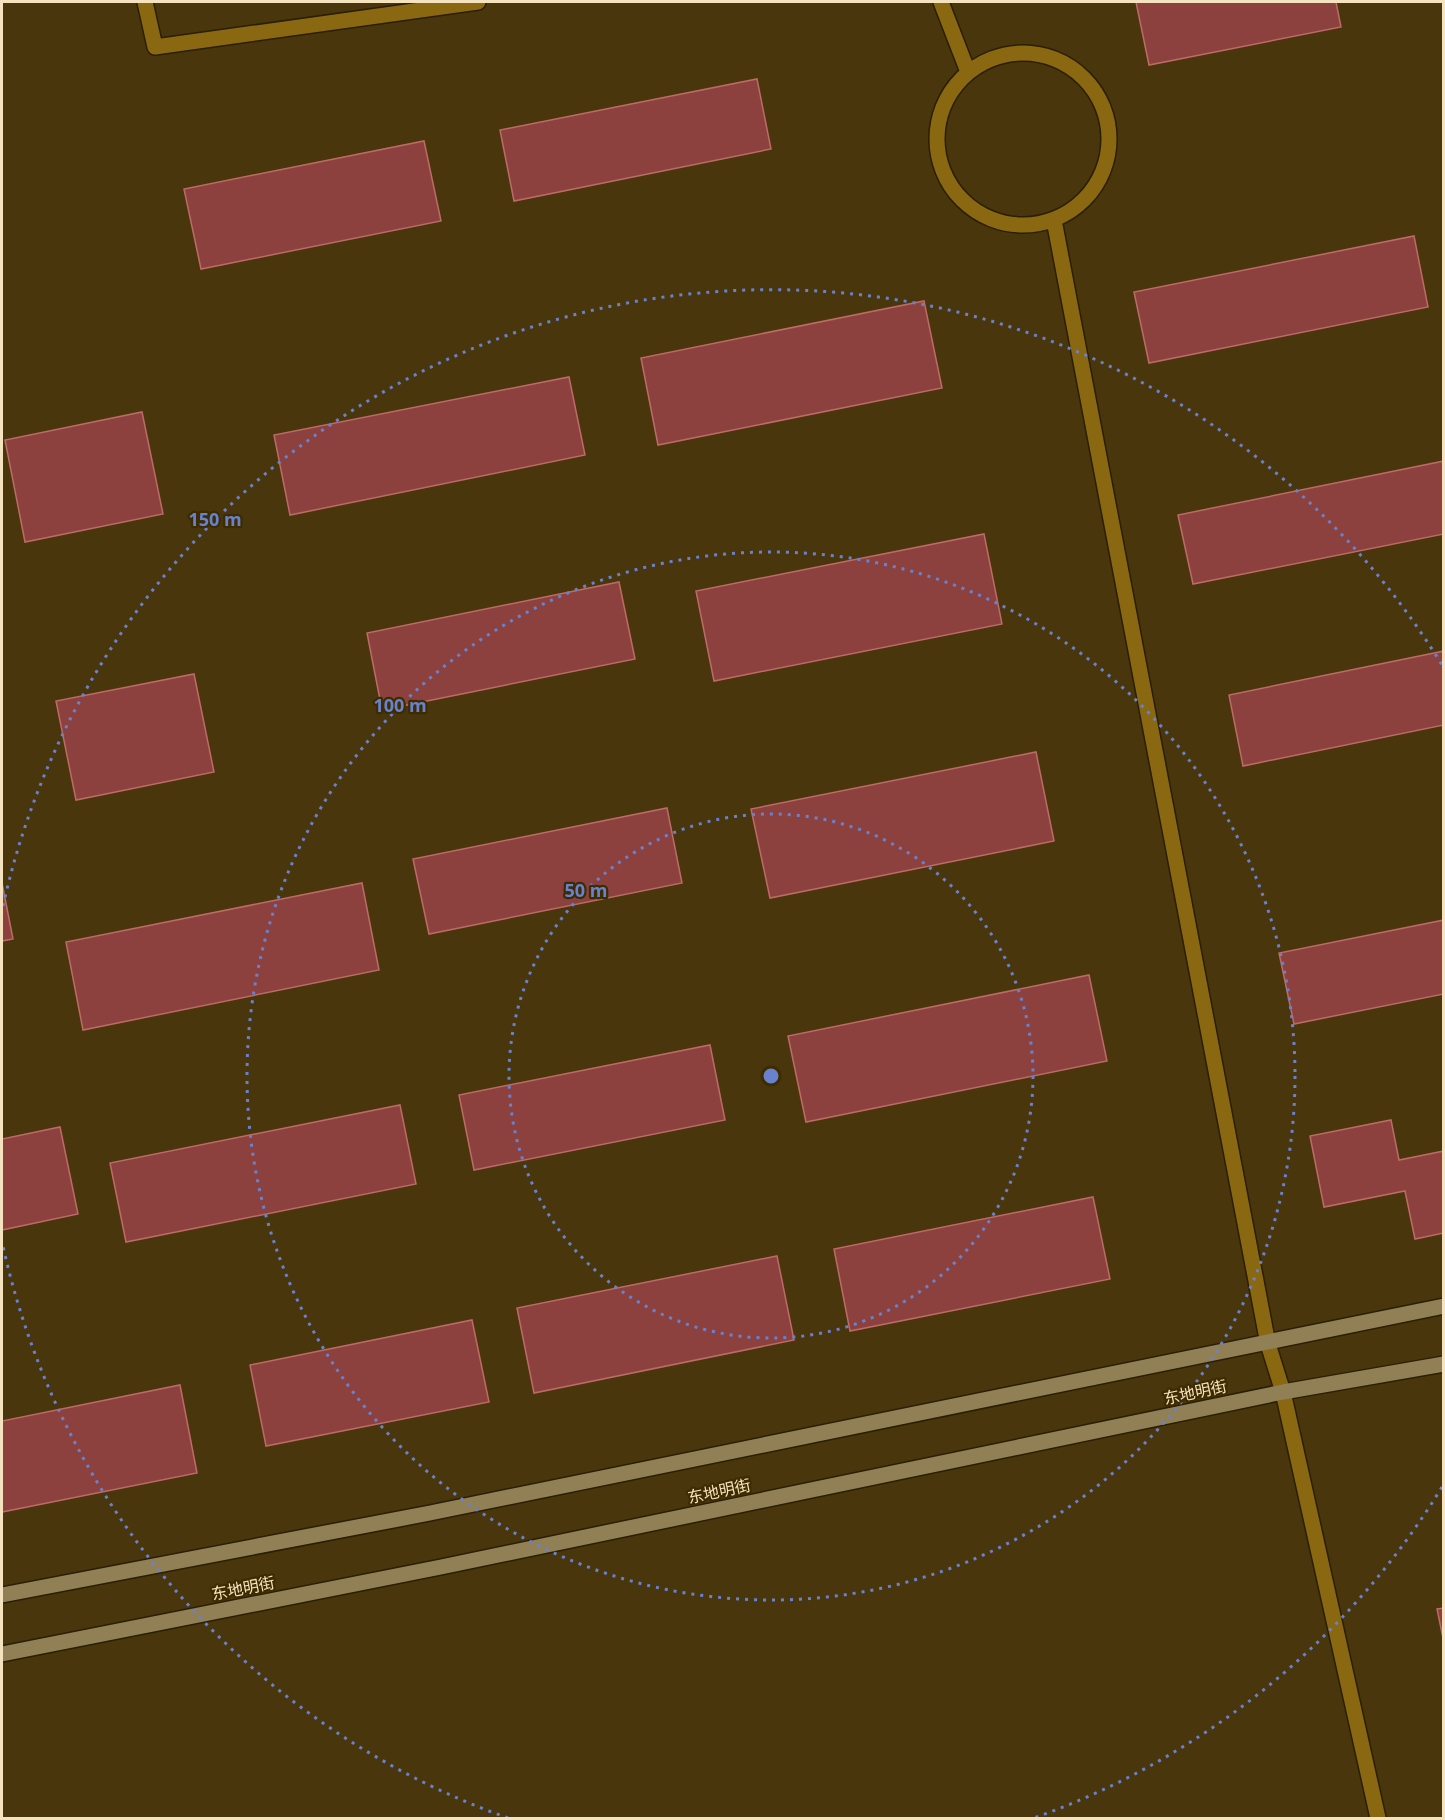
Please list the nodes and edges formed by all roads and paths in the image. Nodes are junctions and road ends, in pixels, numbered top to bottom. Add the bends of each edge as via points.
1 (145, 2) edge
2 (478, 2) edge
3 (941, 2) edge
4 (968, 72) junction
5 (1054, 220) junction
6 (1443, 1306) edge
7 (1268, 1344) junction
8 (1443, 1364) edge
9 (1283, 1392) junction
10 (2, 1595) edge
11 (2, 1654) edge
12 (1378, 1818) edge

1 - 2 street via 155,47
3 - 4 street
4 - 5 street via 950,92 939,117 936,144 942,170 956,194 976,212 1000,222 1027,225
4 - 5 street via 991,58 1018,53 1045,56 1061,63 1090,85 1103,108 1107,126 1106,161 1095,186 1077,206
5 - 7 street
6 - 7 main road, 东地明街
7 - 9 street
7 - 10 main road, 东地明街
8 - 9 main road, 东地明街
9 - 11 main road, 东地明街
9 - 12 street

